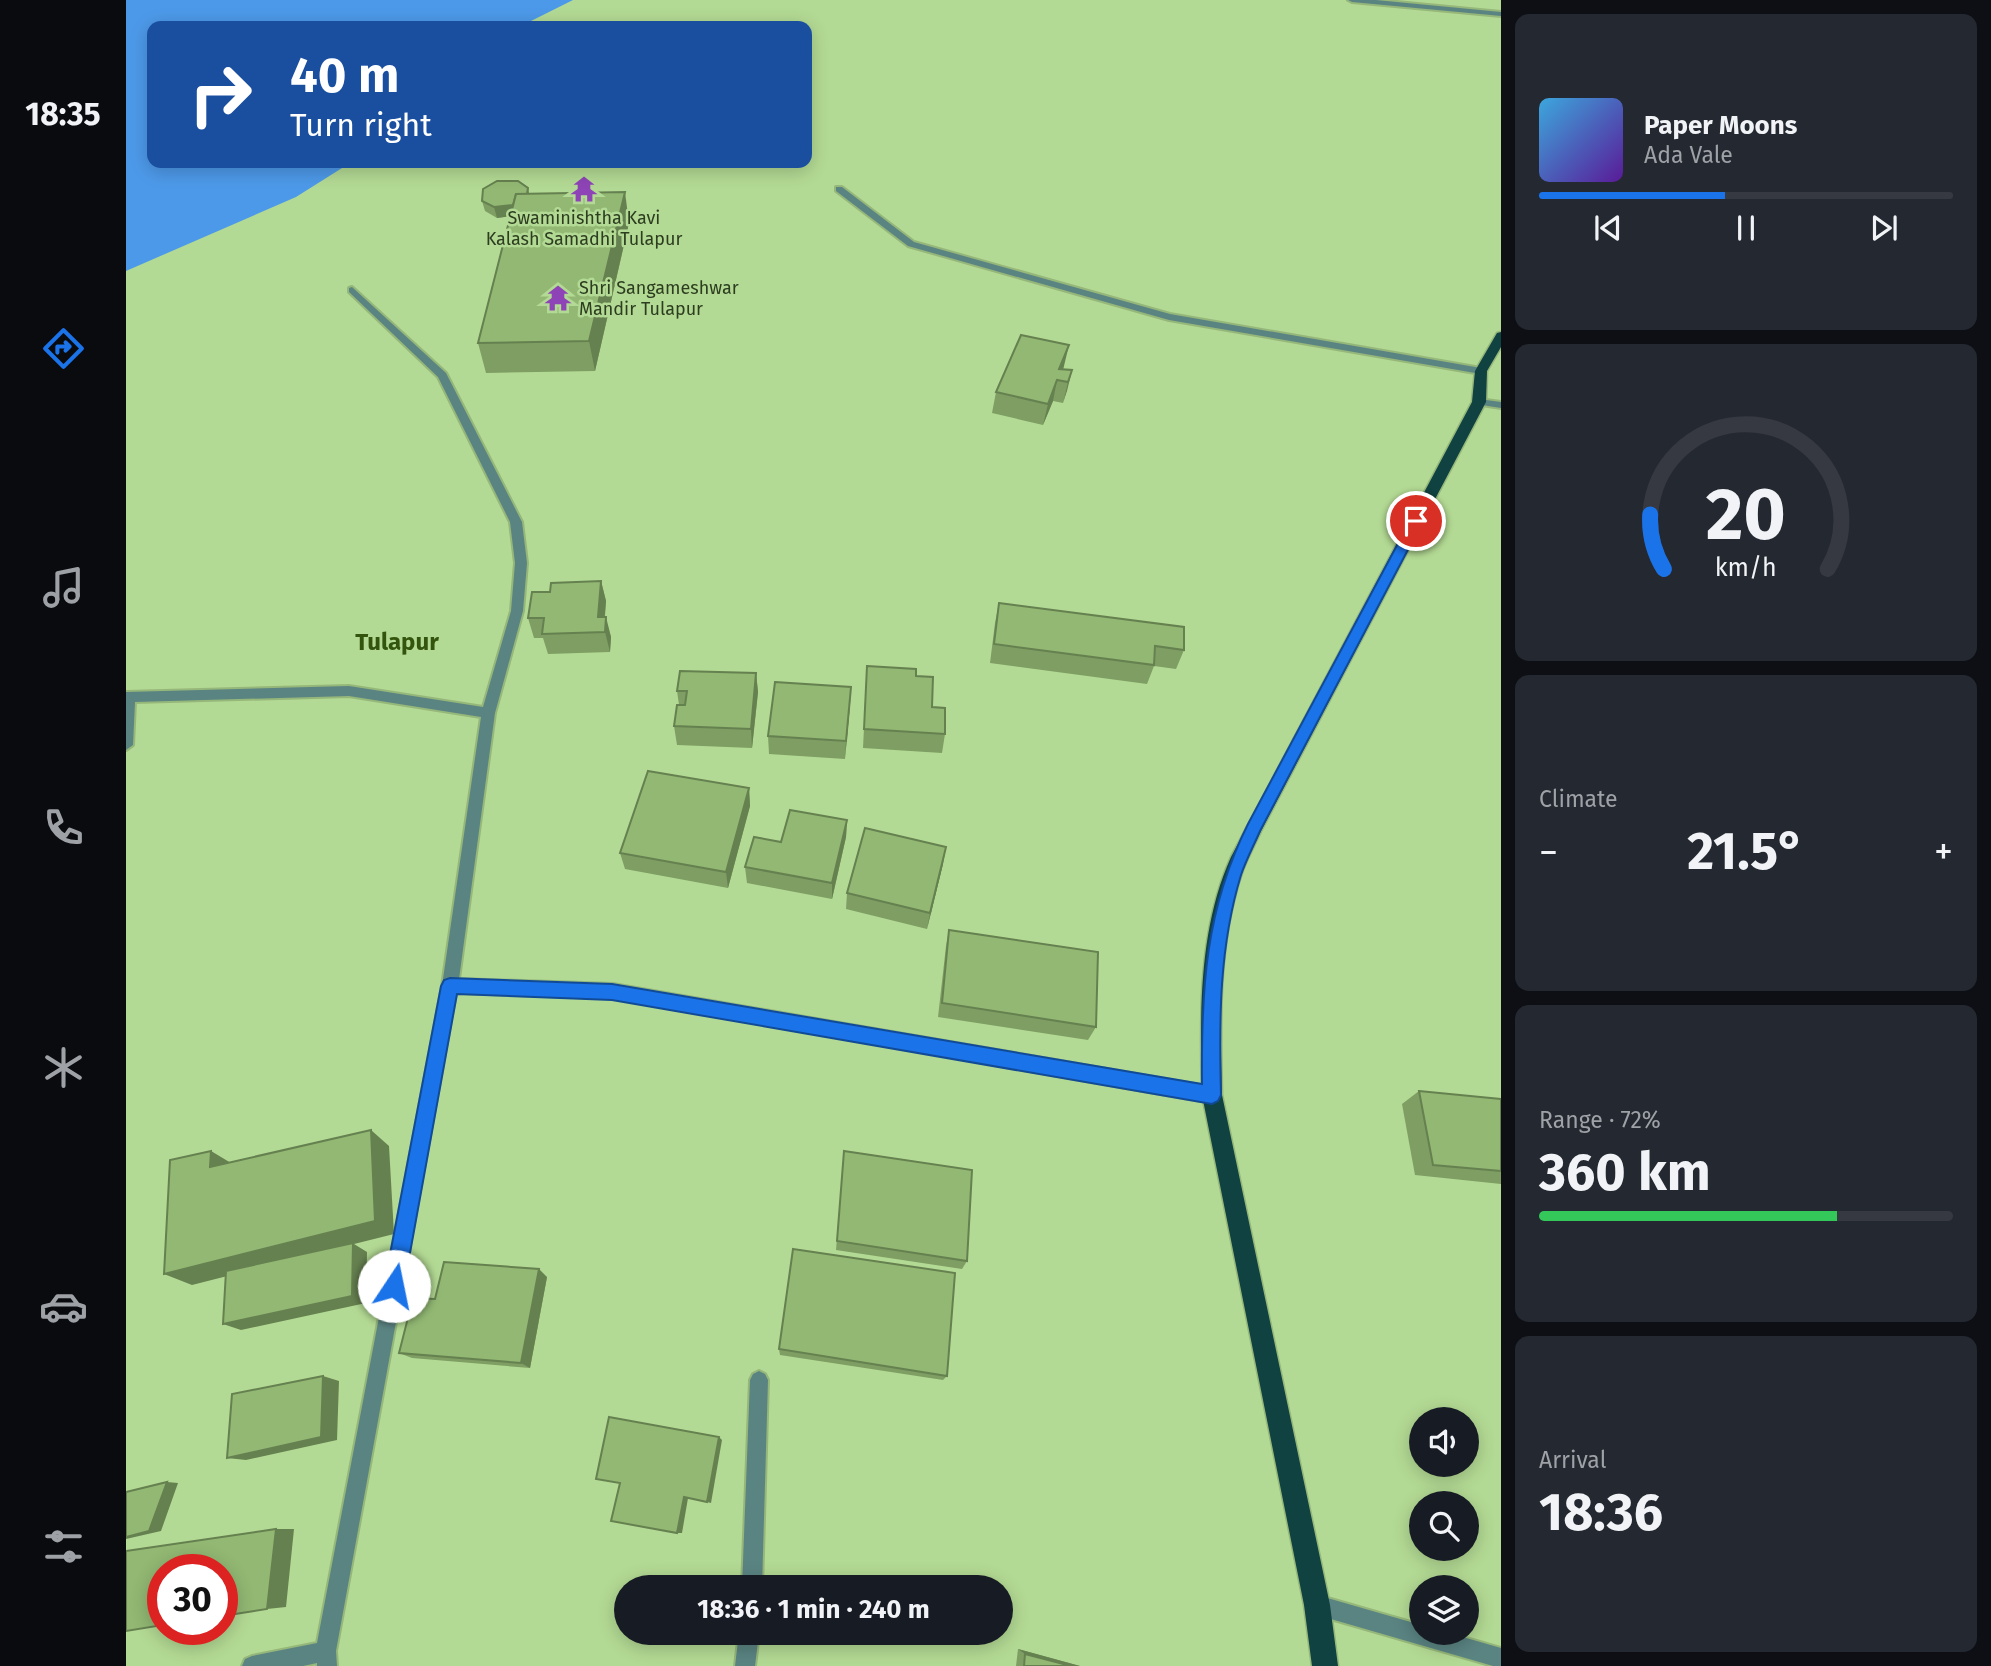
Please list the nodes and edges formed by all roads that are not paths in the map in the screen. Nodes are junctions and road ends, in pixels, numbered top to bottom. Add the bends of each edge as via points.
1 (1352, 0) edge
2 (1501, 14) edge
3 (839, 189) dead end
4 (352, 290) dead end
5 (1501, 336) edge
6 (1481, 371) junction
7 (1479, 402) junction
8 (1501, 405) edge
9 (127, 696) edge
10 (488, 713) junction
11 (126, 745) edge
12 (450, 986) junction
13 (1212, 1095) junction
14 (759, 1380) dead end
15 (752, 1575) edge
16 (1317, 1605) junction
17 (748, 1645) edge
18 (326, 1658) edge
19 (1501, 1658) edge
20 (252, 1666) edge
21 (745, 1666) edge
22 (1325, 1666) edge

1 - 2 street
3 - 6 street via 911,244 1169,317
4 - 10 street via 442,375 516,522 521,562 517,611
5 - 6 main road
6 - 7 main road
7 - 8 street
7 - 13 main road via 1233,874 1219,932 1210,1009
9 - 10 street via 349,691
9 - 11 street
10 - 12 street
12 - 13 street via 612,992
12 - 18 street
13 - 16 main road
14 - 15 street
16 - 19 street
16 - 22 main road
17 - 21 street
18 - 20 street

